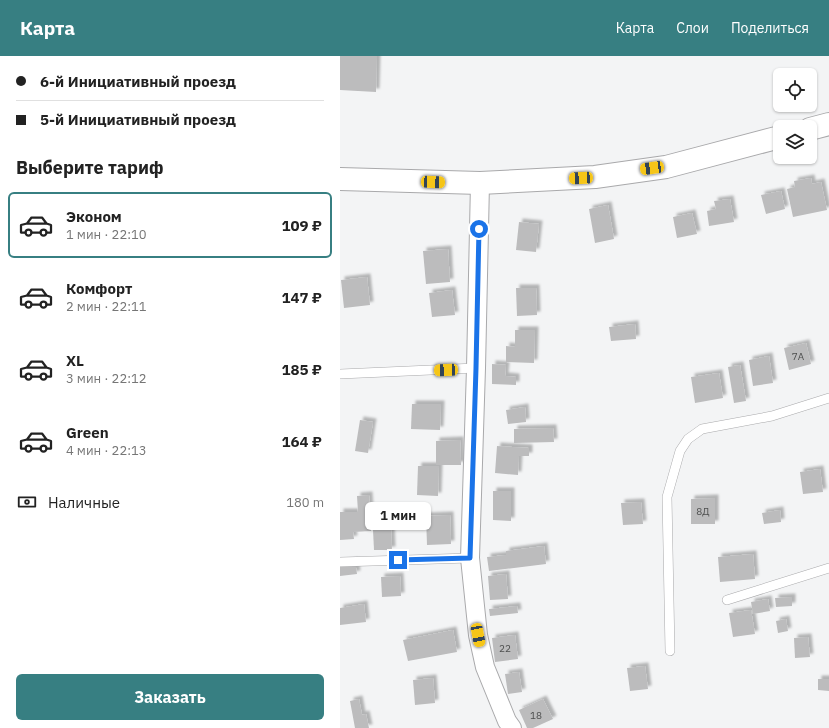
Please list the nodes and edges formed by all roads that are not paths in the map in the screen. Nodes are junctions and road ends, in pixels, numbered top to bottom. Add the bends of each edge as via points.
1 (829, 124) edge
2 (817, 127) edge
3 (773, 139) edge
4 (340, 179) edge
5 (480, 183) junction
6 (476, 368) junction
7 (340, 374) edge
8 (829, 398) edge
9 (470, 558) junction
10 (340, 562) edge
11 (829, 568) edge
12 (727, 600) dead end
13 (670, 651) dead end
14 (512, 728) edge

1 - 2 street
3 - 5 street via 666,166 595,177
4 - 5 street
5 - 6 street
6 - 7 lane
6 - 9 street
8 - 13 lane via 772,416 702,428 688,439 680,451 667,497
9 - 10 lane
9 - 14 street via 484,667
11 - 12 lane

